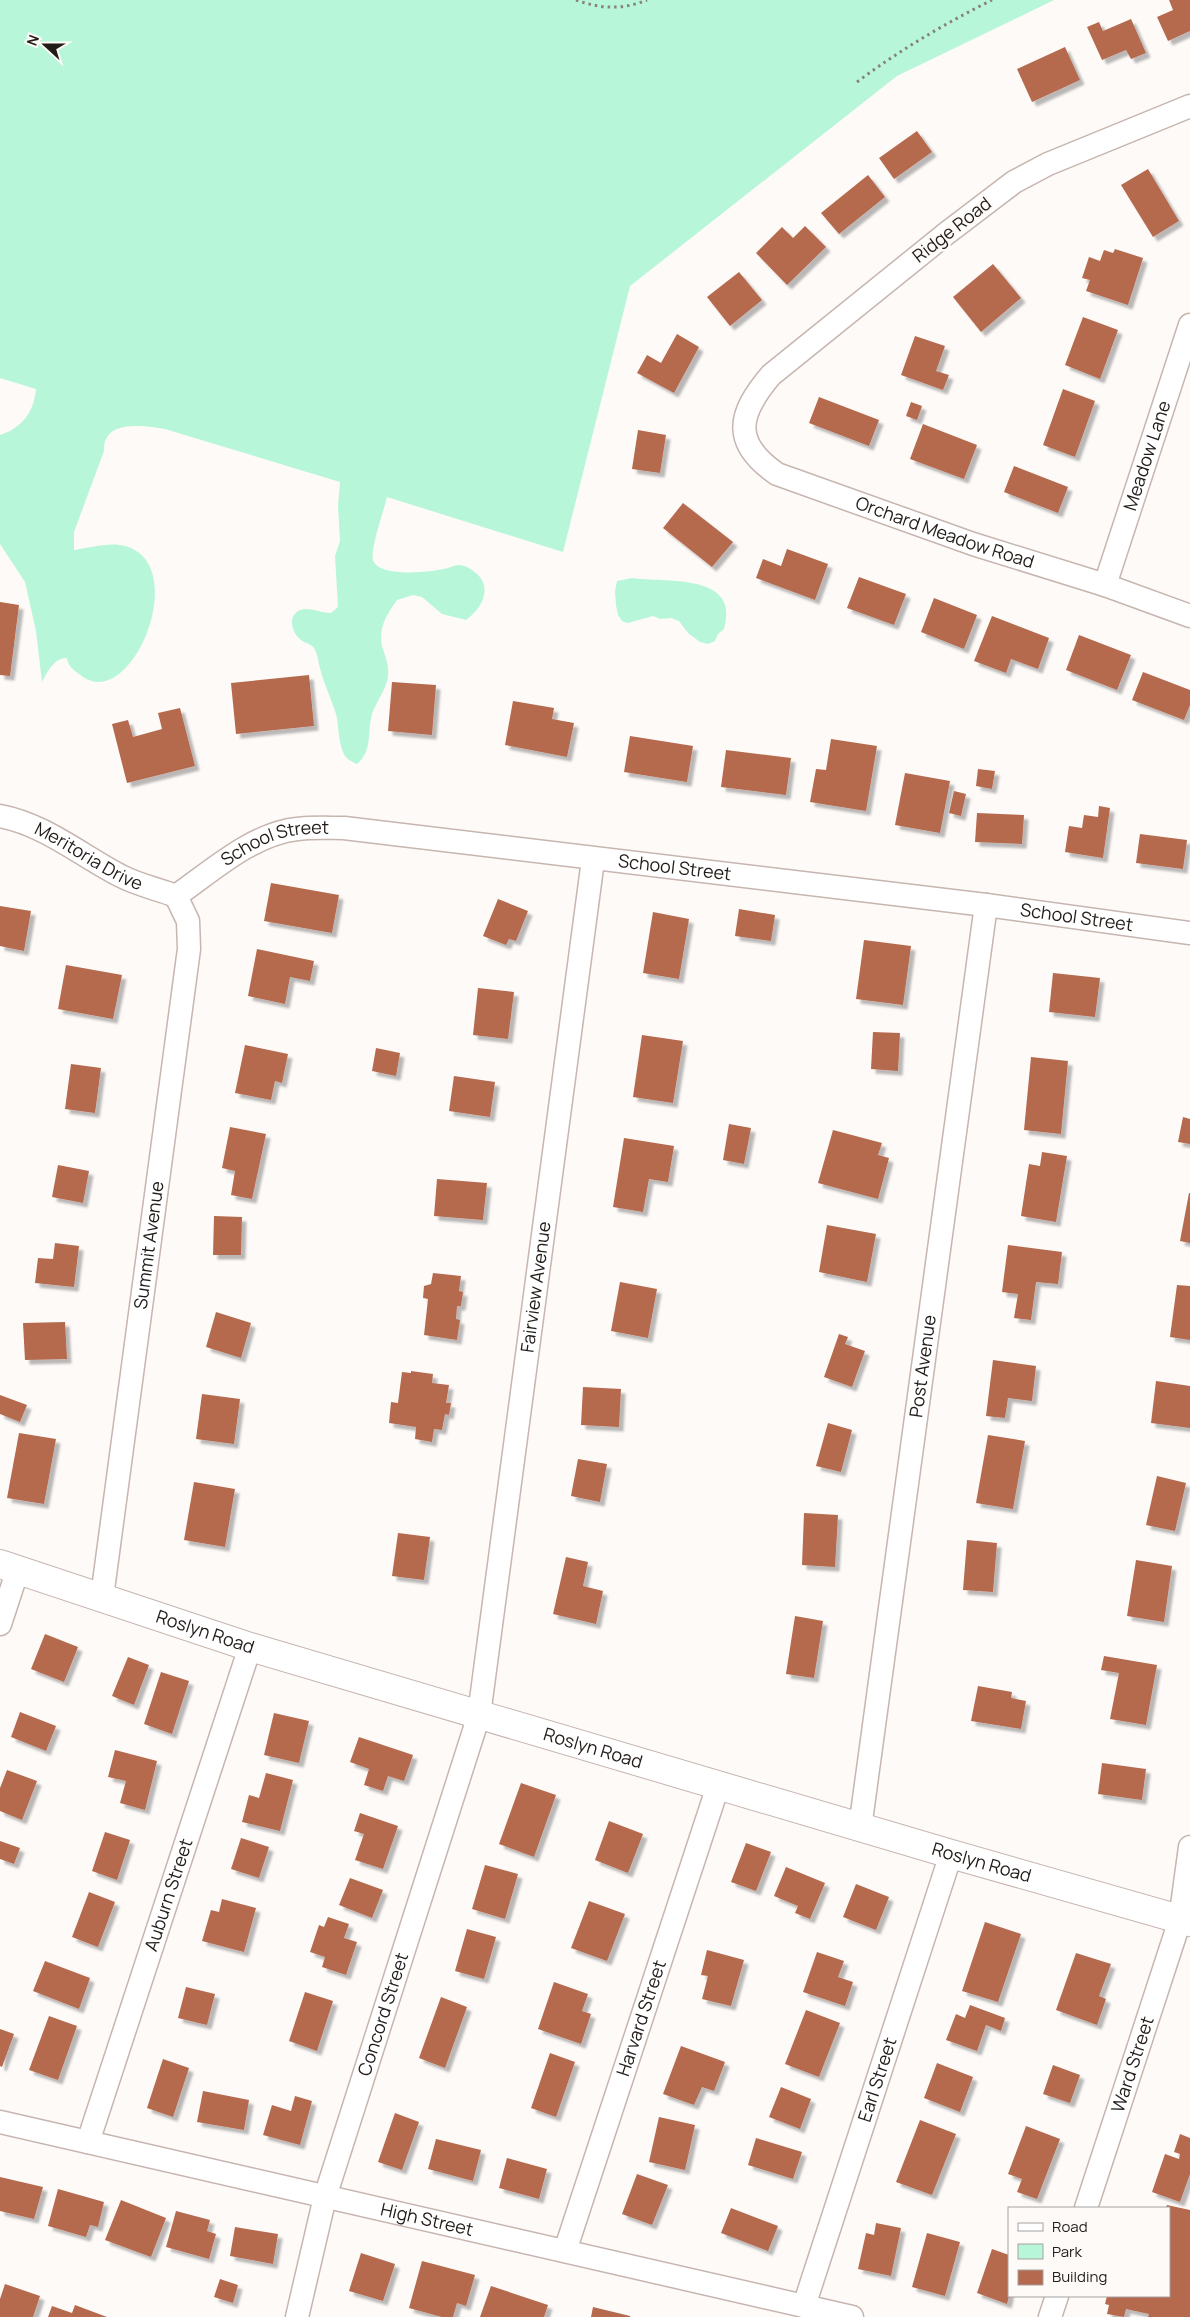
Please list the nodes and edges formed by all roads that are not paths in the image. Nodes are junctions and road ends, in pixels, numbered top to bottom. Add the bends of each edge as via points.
1 (1188, 110) edge
2 (1190, 325) edge
3 (749, 406) joint
4 (1105, 585) junction
5 (1190, 616) edge
6 (0, 816) edge
7 (593, 860) junction
8 (176, 896) junction
9 (986, 905) junction
10 (1190, 933) edge
11 (9, 1566) edge
12 (102, 1597) junction
13 (0, 1624) edge
14 (250, 1647) junction
15 (479, 1715) junction
16 (718, 1786) junction
17 (860, 1828) junction
18 (1190, 1848) edge
19 (951, 1854) junction
20 (1185, 1921) edge
21 (0, 2122) edge
22 (88, 2142) junction
23 (325, 2197) junction
24 (1086, 2207) edge
25 (565, 2251) junction
26 (1057, 2297) edge
27 (804, 2306) junction
28 (297, 2317) edge
29 (852, 2317) edge
30 (1050, 2317) edge

1 - 3 street, Ridge Road via 1048,164 1014,182 947,232 771,375 753,396
2 - 4 street, Meadow Lane
3 - 4 street, Orchard Meadow Road via 744,426 751,451 777,474 973,544
4 - 5 street, Orchard Meadow Road
6 - 8 street, Meritoria Drive via 24,823 123,877
7 - 8 street, School Street via 344,828 297,829 277,833 250,845
7 - 9 street, School Street
7 - 15 street, Fairview Avenue
8 - 12 street, Summit Avenue via 188,921 189,949
9 - 10 street, School Street
9 - 17 street, Post Avenue
11 - 12 main road, Roslyn Road
11 - 13 street
12 - 14 main road, Roslyn Road
14 - 15 main road, Roslyn Road
14 - 22 street, Auburn Street
15 - 16 main road, Roslyn Road
15 - 23 street, Concord Street
16 - 17 main road, Roslyn Road
16 - 25 street, Harvard Street
17 - 19 main road, Roslyn Road
18 - 20 street, Ward Street
19 - 20 main road, Roslyn Road
19 - 27 street, Earl Street
20 - 24 street, Ward Street
21 - 22 street, High Street
22 - 23 street, High Street
23 - 25 street, High Street
23 - 28 street, Concord Street
25 - 27 street, High Street
26 - 30 street
27 - 29 street, High Street

